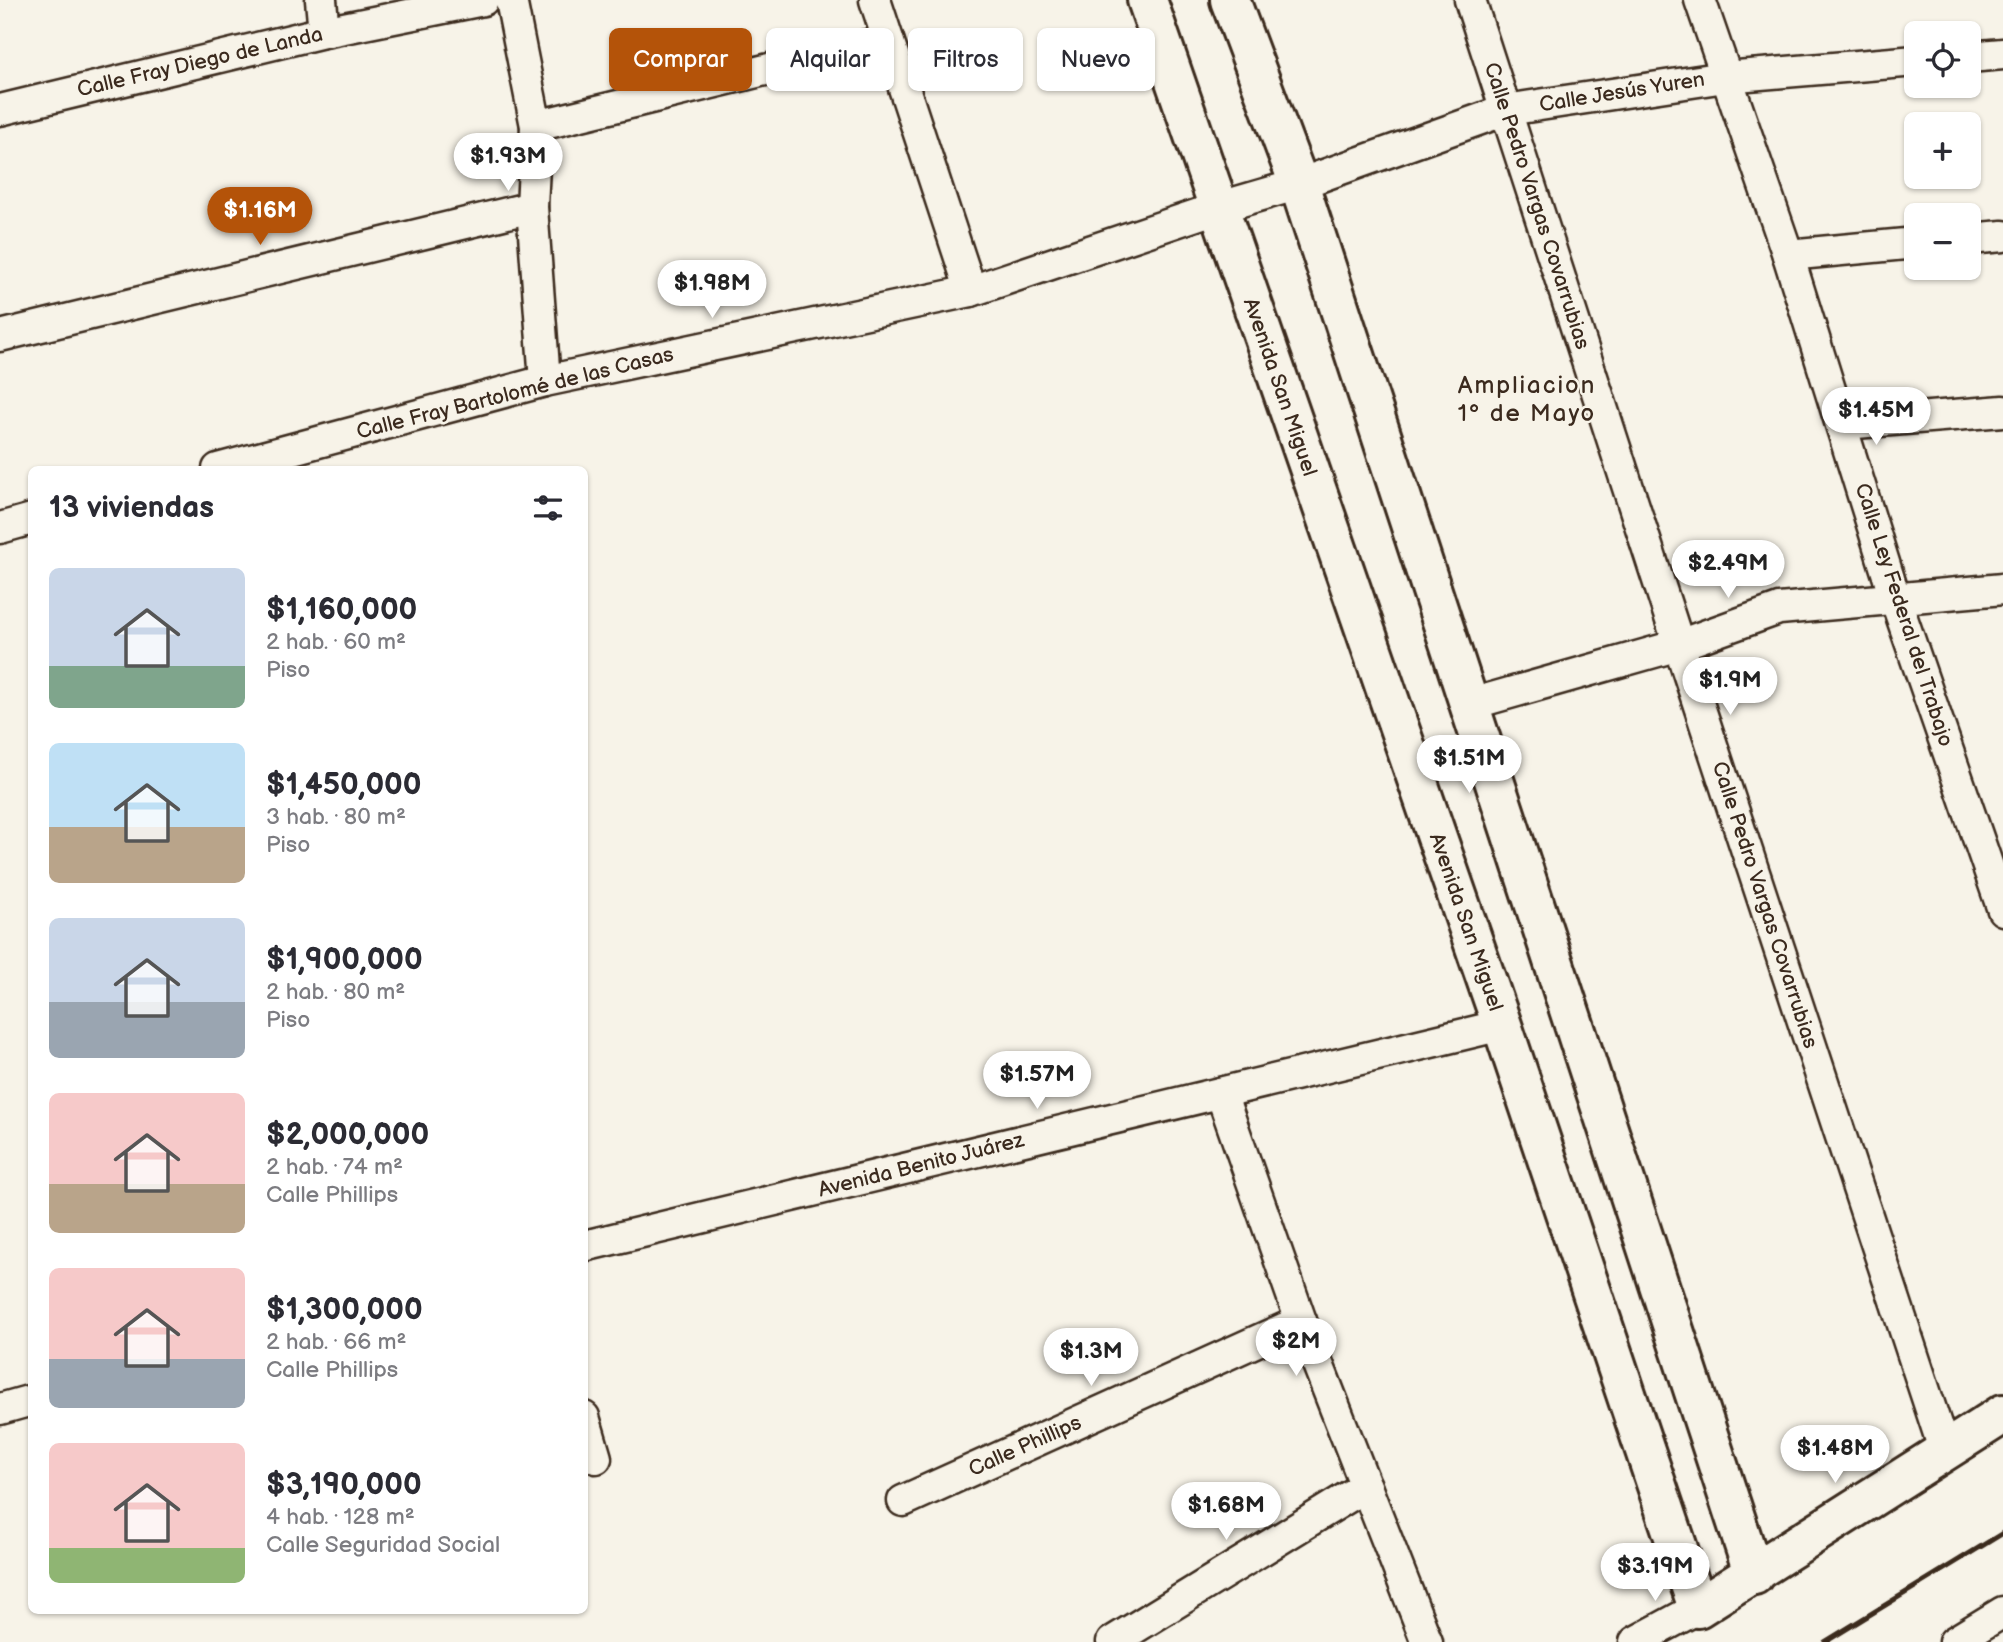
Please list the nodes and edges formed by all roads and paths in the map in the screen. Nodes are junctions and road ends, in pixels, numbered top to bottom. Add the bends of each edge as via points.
1 (321, 0) edge
2 (483, 0) edge
3 (511, 0) edge
4 (875, 0) edge
5 (1147, 0) edge
6 (1230, 0) edge
7 (1470, 0) edge
8 (1700, 0) edge
9 (884, 28) edge
10 (324, 32) junction
11 (2003, 54) edge
12 (1981, 56) edge
13 (894, 58) edge
14 (1904, 62) edge
15 (766, 70) edge
16 (1726, 77) junction
17 (0, 110) edge
18 (1506, 110) junction
19 (536, 126) junction
20 (1299, 184) junction
21 (532, 207) junction
22 (1217, 208) junction
23 (2003, 236) edge
24 (1981, 238) edge
25 (1904, 244) edge
26 (1788, 255) junction
27 (971, 291) junction
28 (0, 336) edge
29 (545, 381) junction
30 (2003, 411) edge
31 (1843, 424) junction
32 (229, 466) edge
33 (28, 520) edge
34 (0, 528) edge
35 (2003, 589) edge
36 (1895, 598) junction
37 (1679, 645) junction
38 (1471, 704) junction
39 (2003, 910) edge
40 (1502, 1025) junction
41 (1221, 1093) junction
42 (588, 1245) edge
43 (1301, 1321) junction
44 (28, 1401) edge
45 (0, 1409) edge
46 (2003, 1414) edge
47 (588, 1431) edge
48 (1944, 1449) junction
49 (596, 1458) dead end
50 (1366, 1486) junction
51 (903, 1501) dead end
52 (1754, 1575) junction
53 (1698, 1608) junction
54 (2003, 1612) edge
55 (1112, 1642) edge
56 (1427, 1642) edge
57 (1635, 1642) edge
58 (1954, 1642) edge

1 - 10 street
2 - 10 street, Calle Fray Diego de Landa
3 - 19 street
4 - 9 street
5 - 22 street, Avenida San Miguel
6 - 20 street
7 - 18 street, Calle Pedro Vargas Covarrubias
8 - 16 street, Calle Ley Federal del Trabajo
10 - 17 street, Calle Fray Diego de Landa
11 - 12 street
13 - 27 street
14 - 16 street, Calle Jesús Yuren
15 - 19 street
16 - 18 street, Calle Jesús Yuren
16 - 26 street, Calle Ley Federal del Trabajo
18 - 20 street, Calle Jesús Yuren
18 - 37 street, Calle Pedro Vargas Covarrubias
19 - 21 street
20 - 22 street, Calle Jesús Yuren
20 - 38 street
21 - 28 street
21 - 29 street
22 - 27 street, Calle Fray Bartolomé de las Casas
22 - 40 street, Avenida San Miguel
23 - 24 street
25 - 26 street
26 - 31 street, Calle Ley Federal del Trabajo
27 - 29 street, Calle Fray Bartolomé de las Casas
29 - 32 street, Calle Fray Bartolomé de las Casas
30 - 31 street
31 - 36 street, Calle Ley Federal del Trabajo
33 - 34 street
35 - 36 street
36 - 37 street via 1779,609
36 - 39 street, Calle Ley Federal del Trabajo
37 - 38 street
37 - 48 street, Calle Pedro Vargas Covarrubias
38 - 52 street
40 - 41 street, Avenida Benito Juárez
40 - 53 street, Avenida San Miguel
41 - 42 street, Avenida Benito Juárez
41 - 43 street
43 - 50 street
43 - 51 street, Calle Phillips
44 - 45 street
46 - 48 street
47 - 49 street
48 - 52 street
50 - 55 street
50 - 56 street
52 - 53 street
53 - 57 street
54 - 58 street

